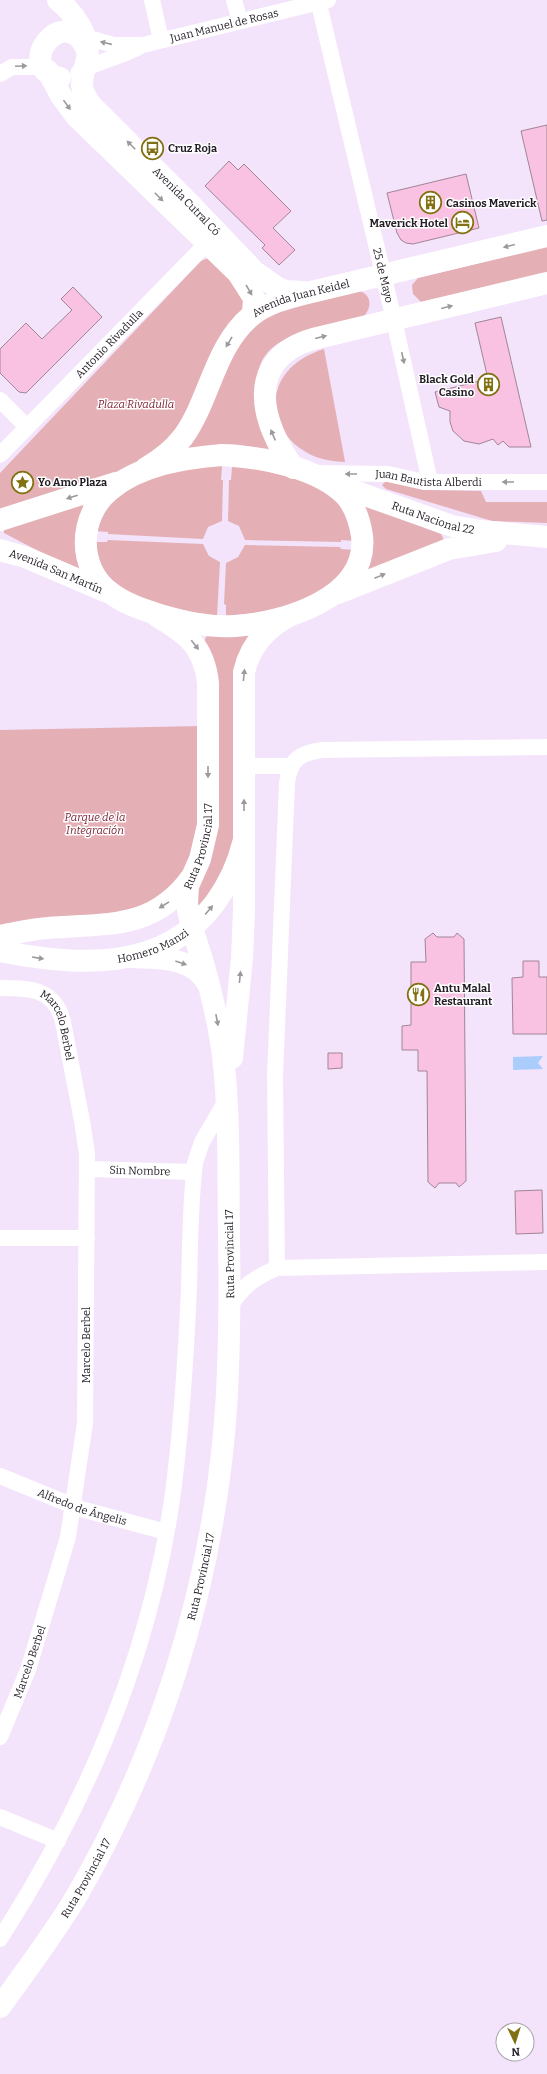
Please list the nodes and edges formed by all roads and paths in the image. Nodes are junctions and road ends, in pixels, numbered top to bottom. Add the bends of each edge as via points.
1 (47, 0) edge
2 (58, 0) edge
3 (152, 0) edge
4 (234, 0) edge
5 (321, 1) edge
6 (240, 21) junction
7 (47, 38) junction
8 (161, 40) junction
9 (144, 44) junction
10 (81, 54) junction
11 (46, 69) junction
12 (0, 74) edge
13 (547, 236) edge
14 (213, 238) junction
15 (384, 276) junction
16 (547, 283) edge
17 (306, 293) junction
18 (253, 314) junction
19 (394, 320) junction
20 (0, 400) edge
21 (27, 427) junction
22 (0, 455) edge
23 (309, 474) junction
24 (129, 477) junction
25 (430, 482) junction
26 (547, 482) edge
27 (0, 520) edge
28 (547, 537) edge
29 (0, 550) edge
30 (112, 594) junction
31 (332, 596) junction
32 (153, 613) junction
33 (292, 614) junction
34 (547, 747) edge
35 (244, 766) junction
36 (291, 766) junction
37 (244, 830) junction
38 (191, 878) junction
39 (192, 927) junction
40 (0, 936) edge
41 (0, 951) edge
42 (129, 957) junction
43 (210, 986) junction
44 (0, 988) edge
45 (227, 1099) junction
46 (87, 1169) junction
47 (194, 1172) junction
48 (0, 1238) edge
49 (86, 1238) junction
50 (547, 1262) edge
51 (277, 1268) junction
52 (230, 1306) junction
53 (0, 1476) edge
54 (73, 1506) junction
55 (166, 1532) junction
56 (0, 1737) edge
57 (0, 1817) edge
58 (58, 1841) junction
59 (0, 1939) edge
60 (0, 2007) edge

1 - 7 main road, Avenida Cutral Có via 51,14
2 - 10 main road, Avenida Cutral Có via 80,24
3 - 8 street
4 - 6 street
5 - 6 street, Juan Manuel de Rosas
5 - 15 street, 25 de Mayo
6 - 8 street, Juan Manuel de Rosas
7 - 10 main road via 58,33
7 - 11 main road, Avenida Cutral Có via 40,55
8 - 9 street, Juan Manuel de Rosas
9 -> 10 street, Juan Manuel de Rosas via 114,45
9 - 10 street, Juan Manuel de Rosas via 121,56
10 - 11 main road via 65,78 58,77
14 -> 10 main road, Avenida Cutral Có via 92,106 82,90
12 -> 11 street via 12,67
11 -> 14 main road, Avenida Cutral Có via 76,116 180,218
13 -> 15 main road, Avenida Juan Keidel
14 - 17 main road, Avenida Cutral Có via 267,282 286,291
14 -> 18 main road, Avenida Cutral Có via 254,298
14 - 21 street, Antonio Rivadulla
15 - 17 main road, Avenida Juan Keidel
15 - 19 street, 25 de Mayo
19 -> 16 main road
17 - 18 main road, Avenida Juan Keidel via 284,299
18 -> 24 main road, Avenida Juan Keidel via 227,344 196,415 182,438 164,457
23 -> 19 main road via 277,444 267,414 265,385 273,364 284,352 297,344
19 -> 25 street, 25 de Mayo
20 - 21 street
21 - 22 street, Antonio Rivadulla
23 - 24 main road, Ruta Nacional 22 via 258,459 222,455 174,461
25 -> 23 street, Juan Bautista Alberdi via 388,474
23 - 28 main road, Ruta Nacional 22 via 452,526
23 - 31 main road via 346,497 353,506 361,527 362,548 357,567 346,583
24 -> 27 main road
24 - 30 main road via 101,499 89,519 86,531 85,544 90,567 95,577
26 -> 25 street, Juan Bautista Alberdi
31 -> 28 main road, Ruta Nacional 22 via 449,549 480,543
29 - 30 main road, Avenida San Martín via 25,557
30 - 32 main road, Avenida San Martín
31 - 33 main road, Ruta Nacional 22
32 - 33 main road via 187,622 220,626 248,624
32 -> 38 main road, Ruta Provincial 17 via 193,642 206,671 208,825 203,848
35 -> 33 main road, Ruta Provincial 17 via 243,688 246,663 254,646 266,632
34 - 36 street via 322,750 303,754
35 - 36 street
37 -> 35 main road, Ruta Provincial 17
36 - 51 street via 287,783 275,1076
39 -> 37 main road, Homero Manzi via 210,909 228,883 240,854
45 -> 37 main road, Ruta Provincial 17 via 243,942
38 - 39 main road, Ruta Provincial 17 via 187,903
38 -> 40 main road via 167,903 134,919 111,924 40,928
39 - 42 main road, Homero Manzi via 160,947
39 - 43 main road, Ruta Provincial 17
41 -> 42 main road, Homero Manzi via 69,961
42 -> 43 main road via 162,958 182,963 201,974
43 -> 45 main road, Ruta Provincial 17 via 220,1036
44 - 46 street, Marcelo Berbel via 37,991 50,997 58,1008 82,1121
45 - 47 street via 202,1142
45 - 52 main road, Ruta Provincial 17
46 - 47 street, Sin Nombre
46 - 49 street, Marcelo Berbel
47 - 55 street via 182,1401 174,1486
48 - 49 street
49 - 54 street, Marcelo Berbel via 86,1406
50 - 51 street
51 - 52 street via 257,1277 242,1290
52 - 60 main road, Ruta Provincial 17 via 224,1433 216,1494 199,1584 173,1680 139,1771 88,1876 55,1930
53 - 54 street, Alfredo de Ángelis
54 - 55 street, Alfredo de Ángelis
54 - 56 street, Marcelo Berbel via 64,1552 28,1670
55 - 58 street via 158,1572 124,1690 98,1757
57 - 58 street
58 - 59 street

